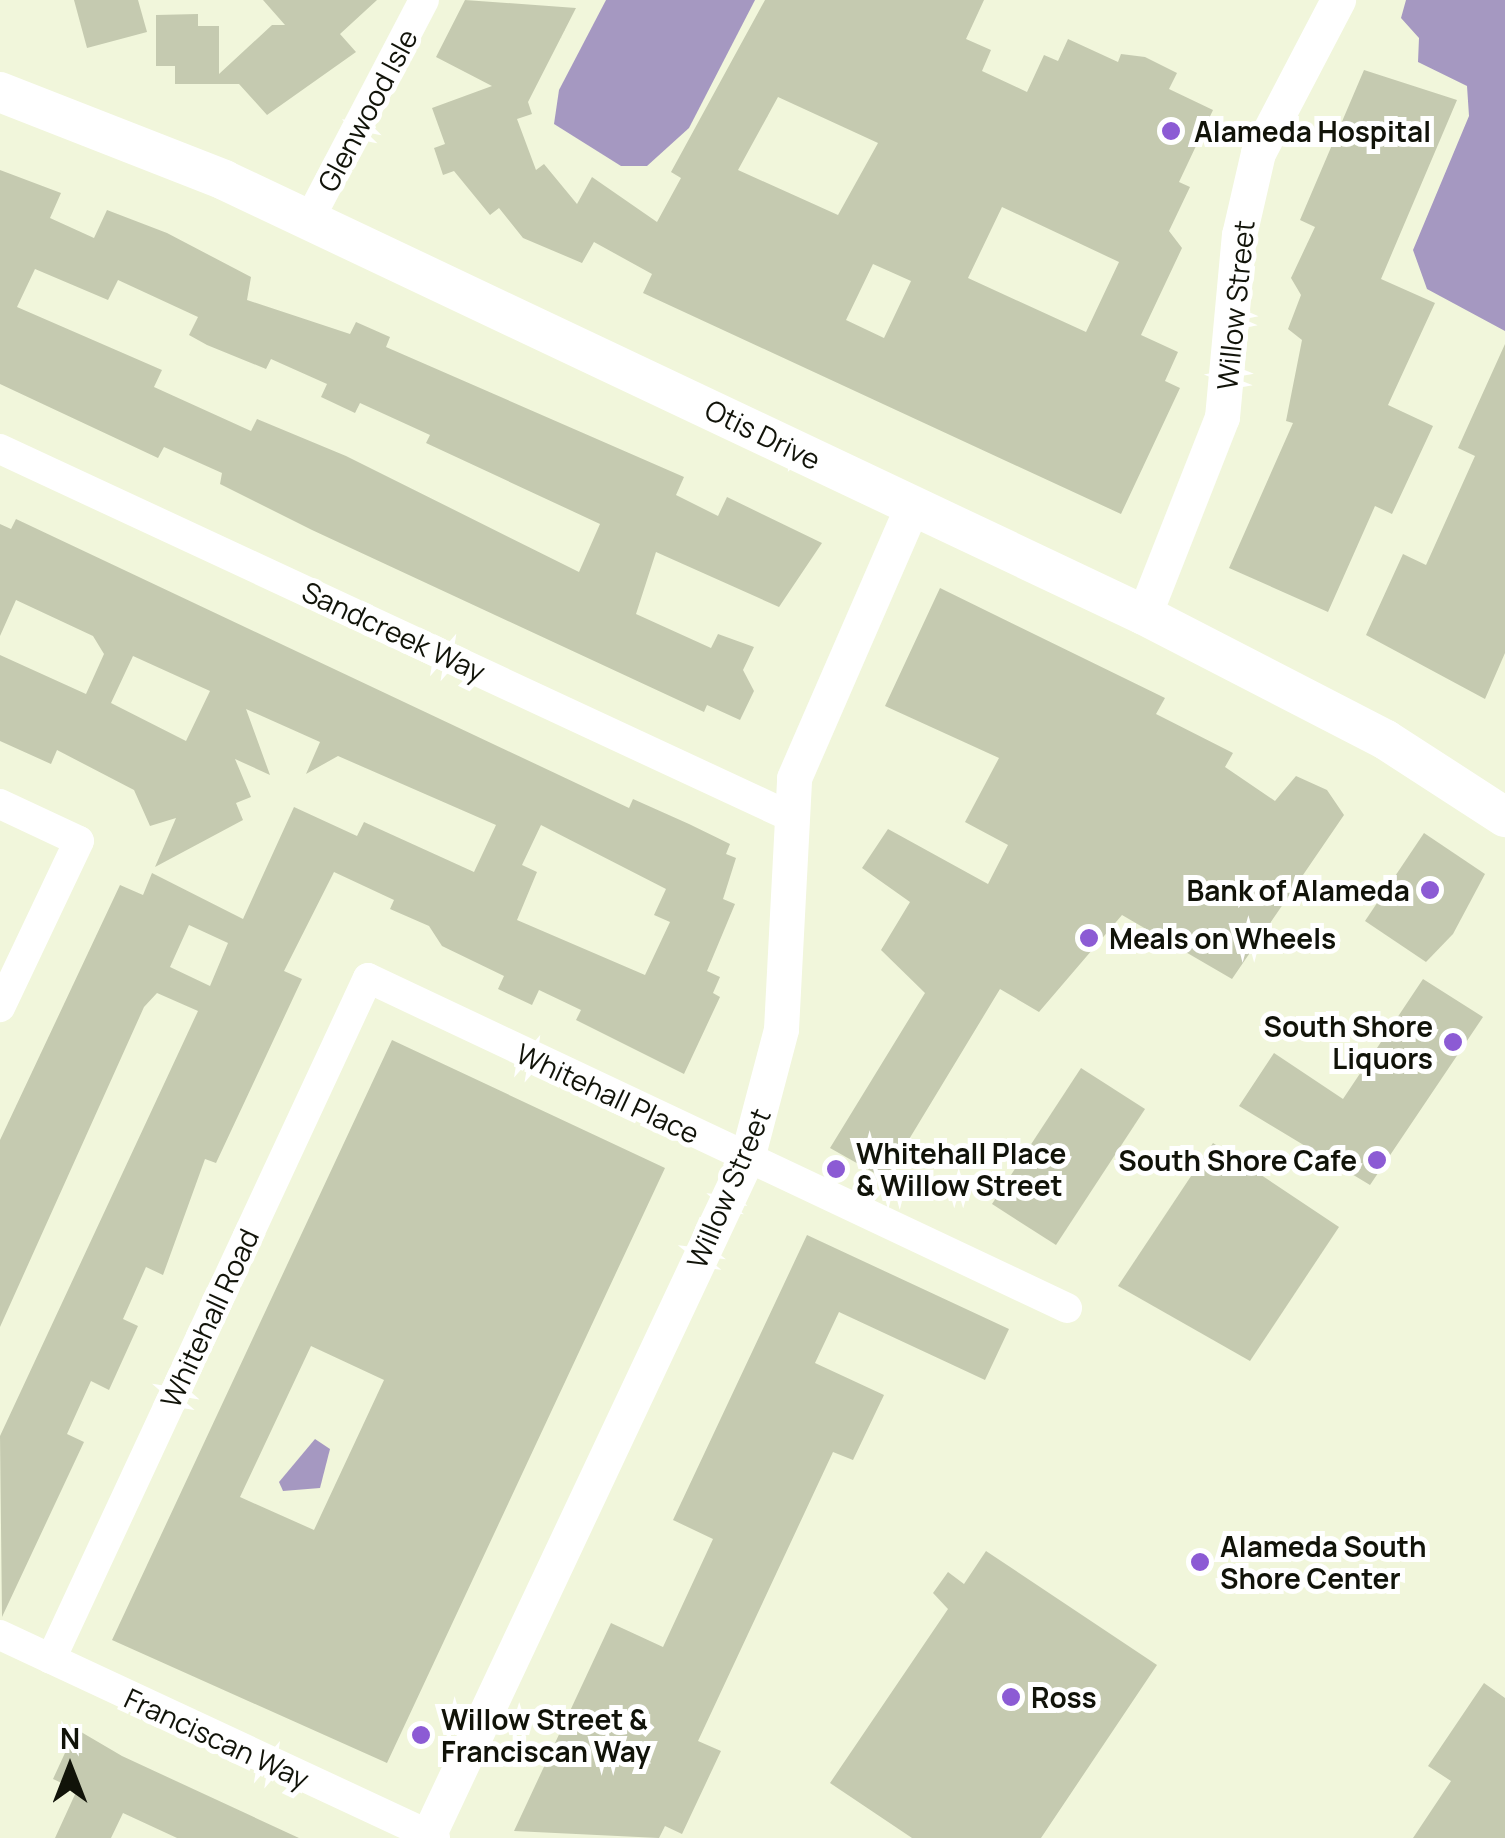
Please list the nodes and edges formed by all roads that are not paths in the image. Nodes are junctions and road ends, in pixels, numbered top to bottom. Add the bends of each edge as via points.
1 (424, 0) edge
2 (1338, 0) edge
3 (0, 92) edge
4 (309, 220) junction
5 (0, 449) edge
6 (912, 506) junction
7 (1144, 615) junction
8 (0, 804) edge
9 (787, 816) junction
10 (1505, 818) edge
11 (368, 978) joint
12 (0, 1007) edge
13 (746, 1158) junction
14 (1067, 1308) dead end
15 (0, 1635) edge
16 (51, 1659) junction
17 (430, 1837) edge

1 - 4 street, Glenwood Isle
2 - 7 street, Willow Street via 1258,153 1239,234 1222,417
3 - 4 main road, Otis Drive
4 - 6 main road, Otis Drive
5 - 9 street, Sandcreek Way
6 - 7 main road, Otis Drive
6 - 9 street, Willow Street via 810,729
7 - 10 main road, Otis Drive via 1343,716
8 - 12 street via 79,841
9 - 13 street, Willow Street via 781,1028
11 - 13 street, Whitehall Place
11 - 16 street, Whitehall Road
13 - 14 street, Whitehall Place
13 - 17 street, Willow Street
15 - 16 street, Franciscan Way
16 - 17 street, Franciscan Way

